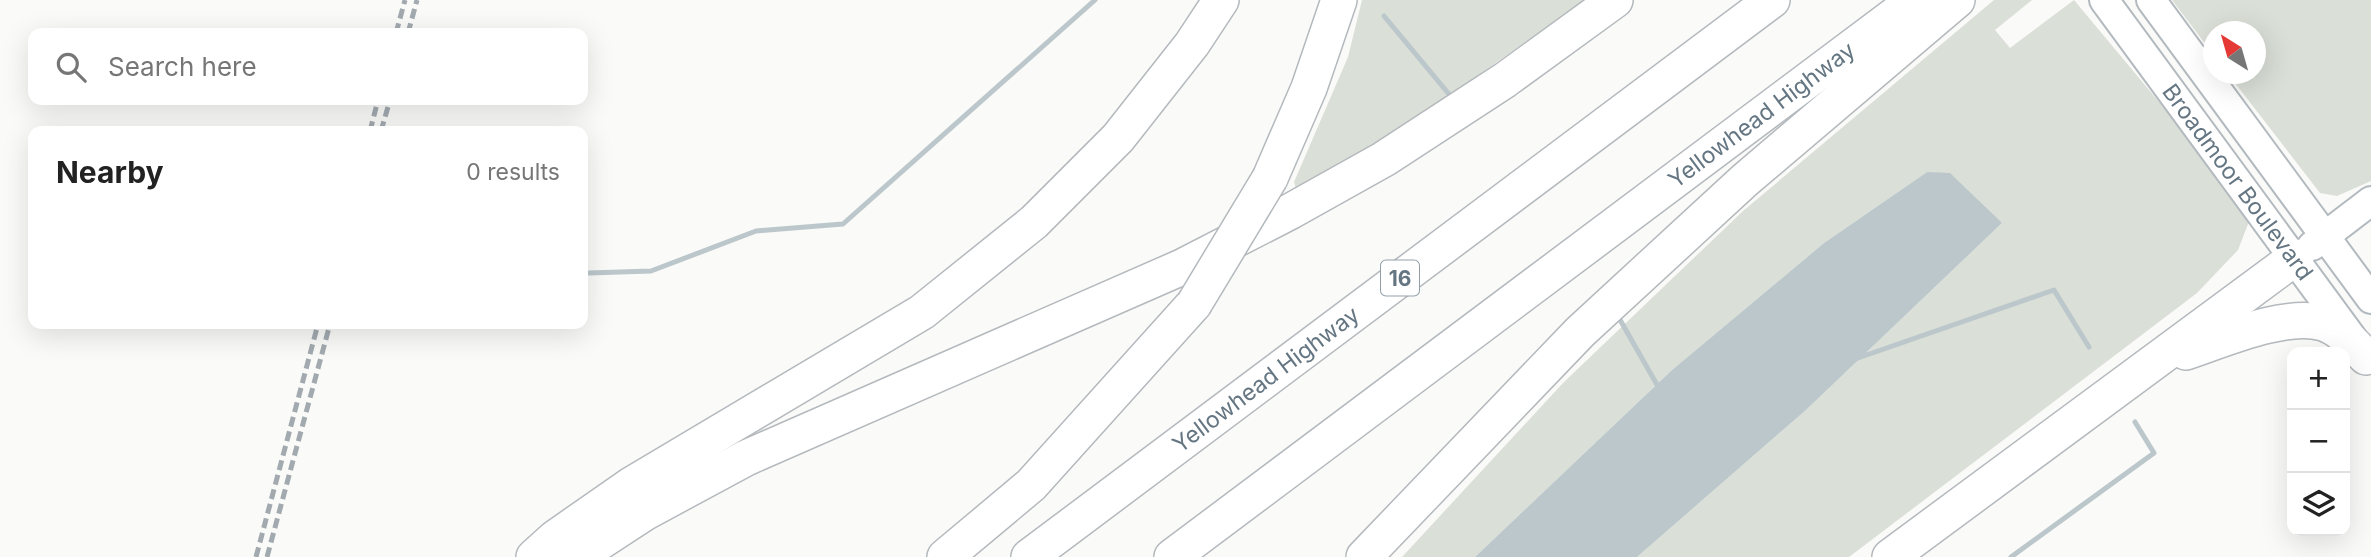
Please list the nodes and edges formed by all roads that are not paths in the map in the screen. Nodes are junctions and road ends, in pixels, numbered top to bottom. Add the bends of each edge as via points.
1 (1221, 0) edge
2 (1339, 0) edge
3 (1615, 0) edge
4 (1772, 0) edge
5 (1915, 0) edge
6 (1957, 0) edge
7 (2104, 0) edge
8 (2151, 0) edge
9 (2371, 201) edge
10 (2326, 235) junction
11 (2296, 257) junction
12 (2371, 299) edge
13 (2159, 360) junction
14 (2369, 360) edge
15 (534, 557) edge
16 (577, 557) edge
17 (945, 557) edge
18 (1029, 557) edge
19 (1172, 557) edge
20 (1364, 557) edge
21 (1890, 557) edge

1 - 15 highway via 1118,138 1034,222 922,312 631,485
2 - 17 highway, bridge via 1309,88 1270,178 1194,304 1031,485
3 - 16 highway via 1395,152 1291,211 1182,267 746,458 644,513
4 - 18 highway, Yellowhead Highway / 16
5 - 19 highway, Yellowhead Highway
6 - 20 highway via 1745,180 1580,332
7 - 11 main road, Broadmoor Boulevard
8 - 10 main road, Broadmoor Boulevard
9 - 10 main road
10 - 11 main road
10 - 12 main road, Broadmoor Boulevard
11 - 13 highway
11 - 14 main road, Broadmoor Boulevard
13 - 14 highway via 2242,333 2312,321 2337,331
13 - 21 highway

